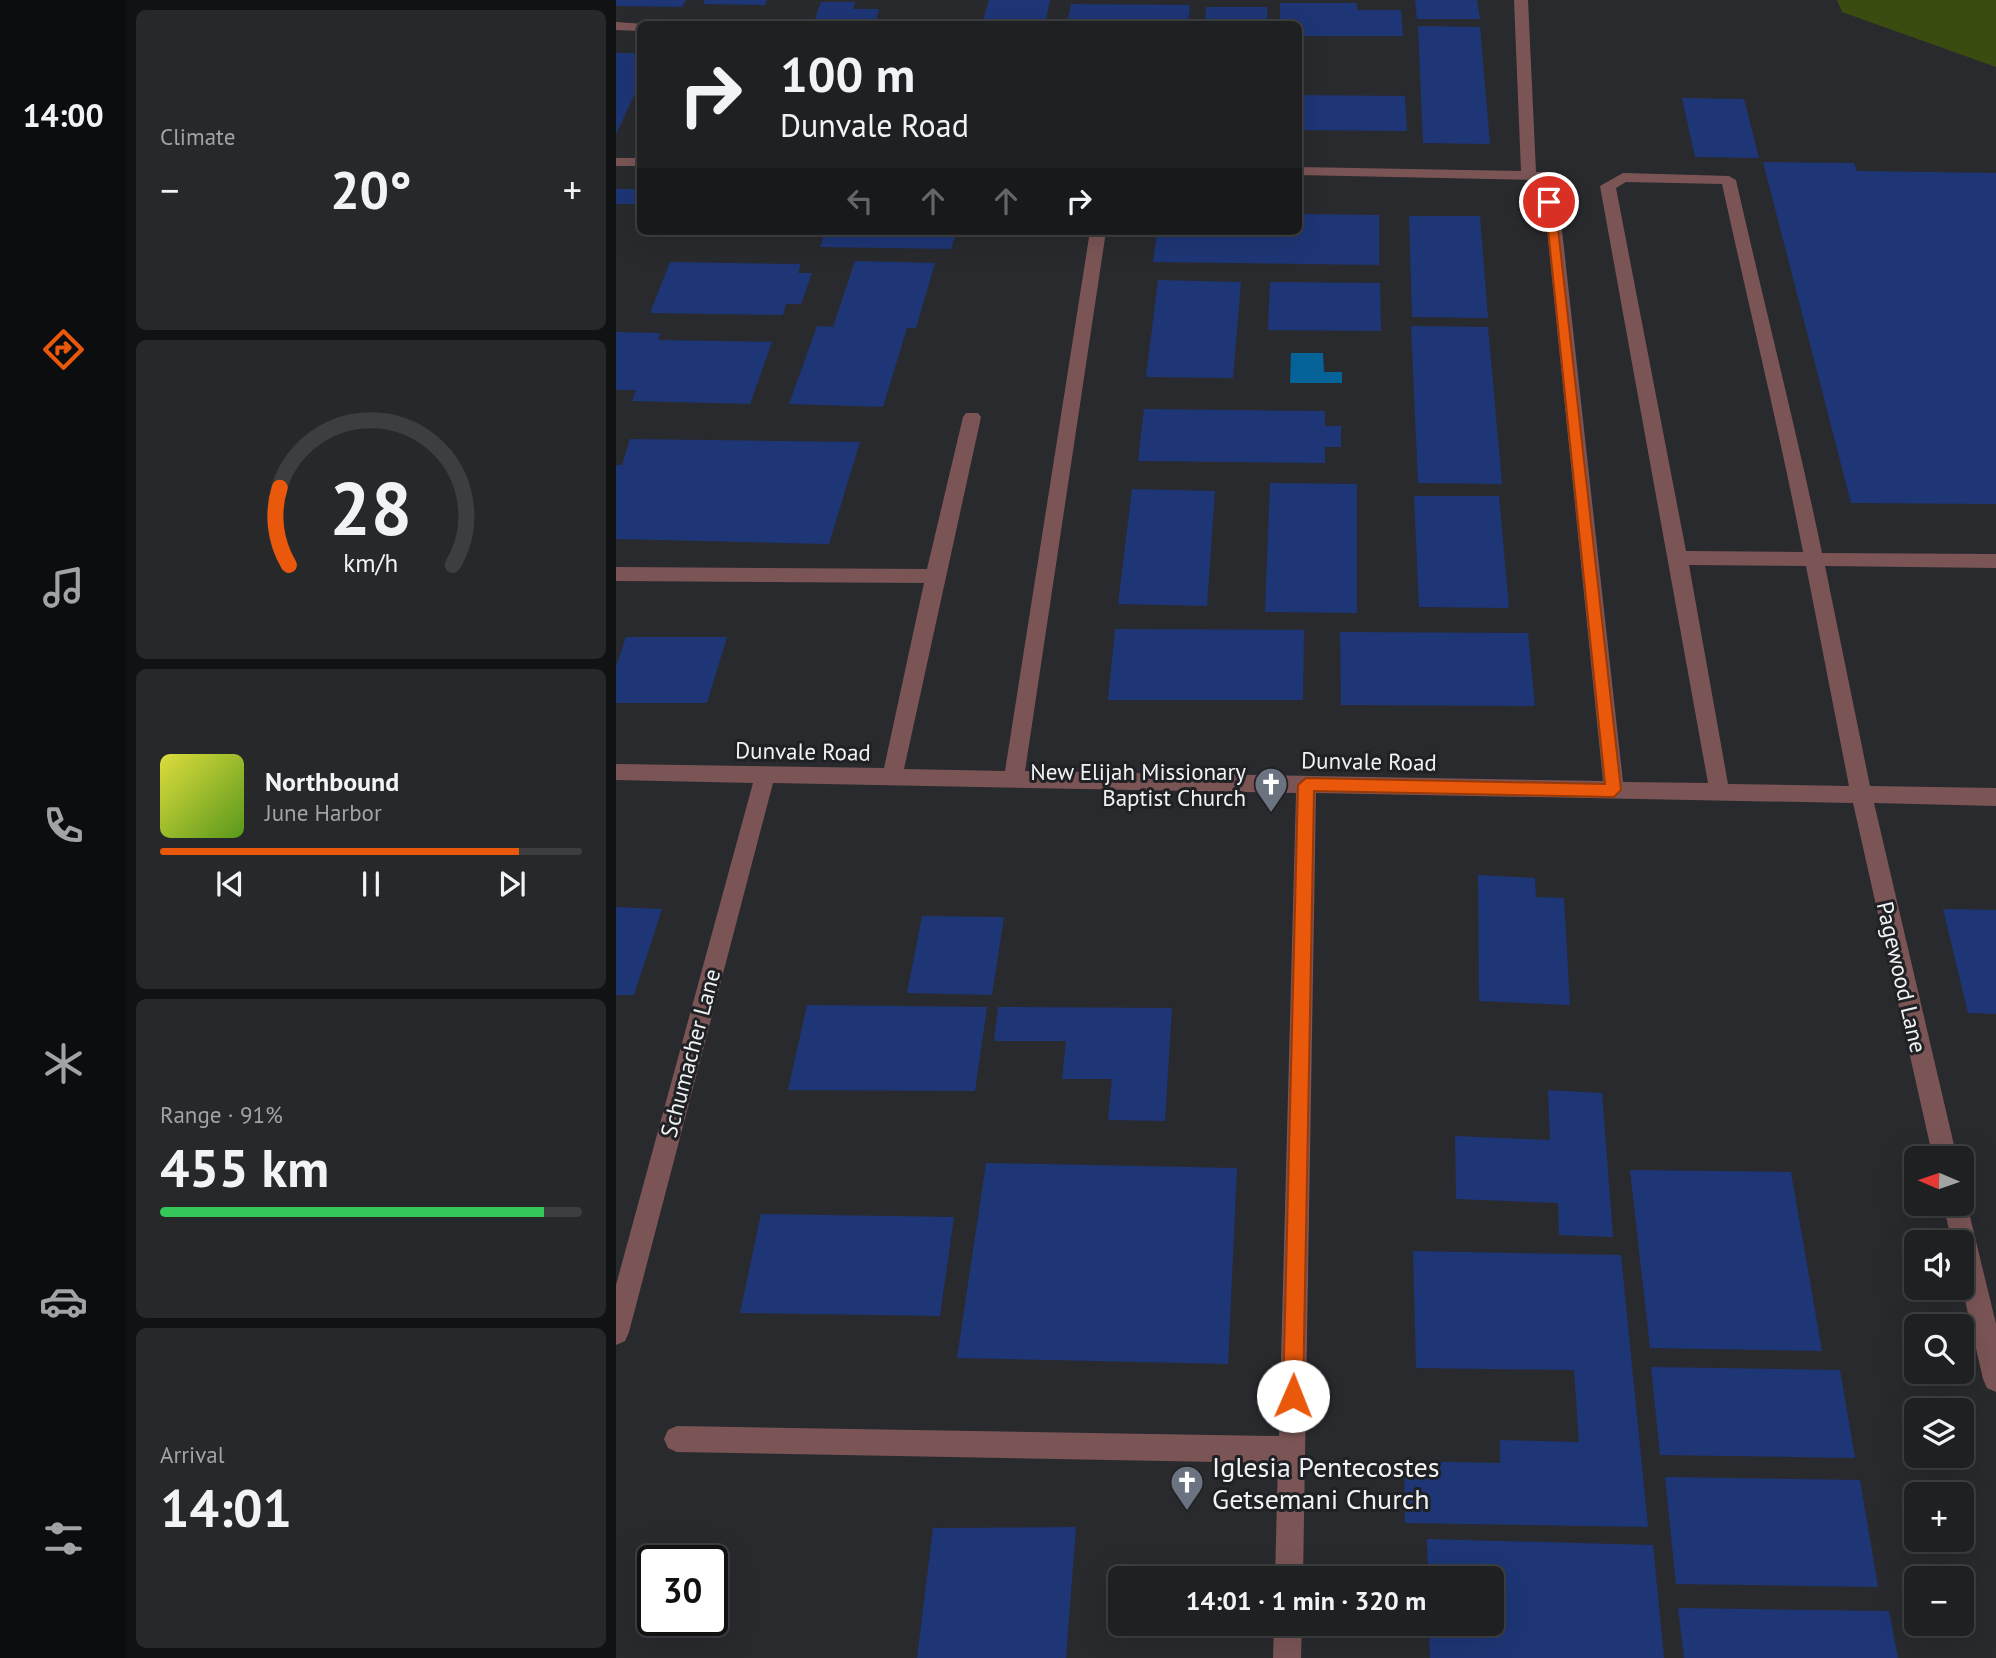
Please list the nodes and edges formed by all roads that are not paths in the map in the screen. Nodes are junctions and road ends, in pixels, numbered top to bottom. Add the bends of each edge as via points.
1 (1521, 0) edge
2 (616, 26) edge
3 (637, 27) edge
4 (616, 162) edge
5 (637, 162) edge
6 (1302, 171) edge
7 (1530, 176) junction
8 (1097, 235) edge
9 (972, 417) dead end
10 (1678, 558) junction
11 (1815, 559) junction
12 (1996, 561) edge
13 (616, 575) edge
14 (934, 576) junction
15 (616, 772) edge
16 (765, 775) junction
17 (892, 777) junction
18 (1014, 779) junction
19 (1306, 785) junction
20 (1614, 790) junction
21 (1719, 794) junction
22 (1861, 794) junction
23 (1996, 797) edge
24 (1942, 1146) edge
25 (1958, 1216) edge
26 (616, 1332) edge
27 (1996, 1379) edge
28 (677, 1439) dead end
29 (1292, 1450) junction
30 (1289, 1566) edge
31 (1288, 1636) edge
32 (1287, 1658) edge

1 - 7 street
2 - 3 street
4 - 5 street
6 - 7 street
7 - 20 street via 1549,176
8 - 18 street
9 - 14 street
10 - 11 street
10 - 11 street, Pagewood Lane via 1608,186 1623,177 1729,180
10 - 21 street
11 - 12 street
11 - 22 street, Pagewood Lane
13 - 14 street
14 - 17 street
15 - 16 street, Dunvale Road
16 - 17 street, Dunvale Road
16 - 26 street, Schumacher Lane
17 - 18 street, Dunvale Road
18 - 19 street, Dunvale Road
19 - 20 street, Dunvale Road
19 - 29 street
20 - 21 street, Dunvale Road
21 - 22 street, Dunvale Road
22 - 23 street, Dunvale Road
22 - 24 street, Pagewood Lane
25 - 27 street
28 - 29 street
29 - 30 street
31 - 32 street

